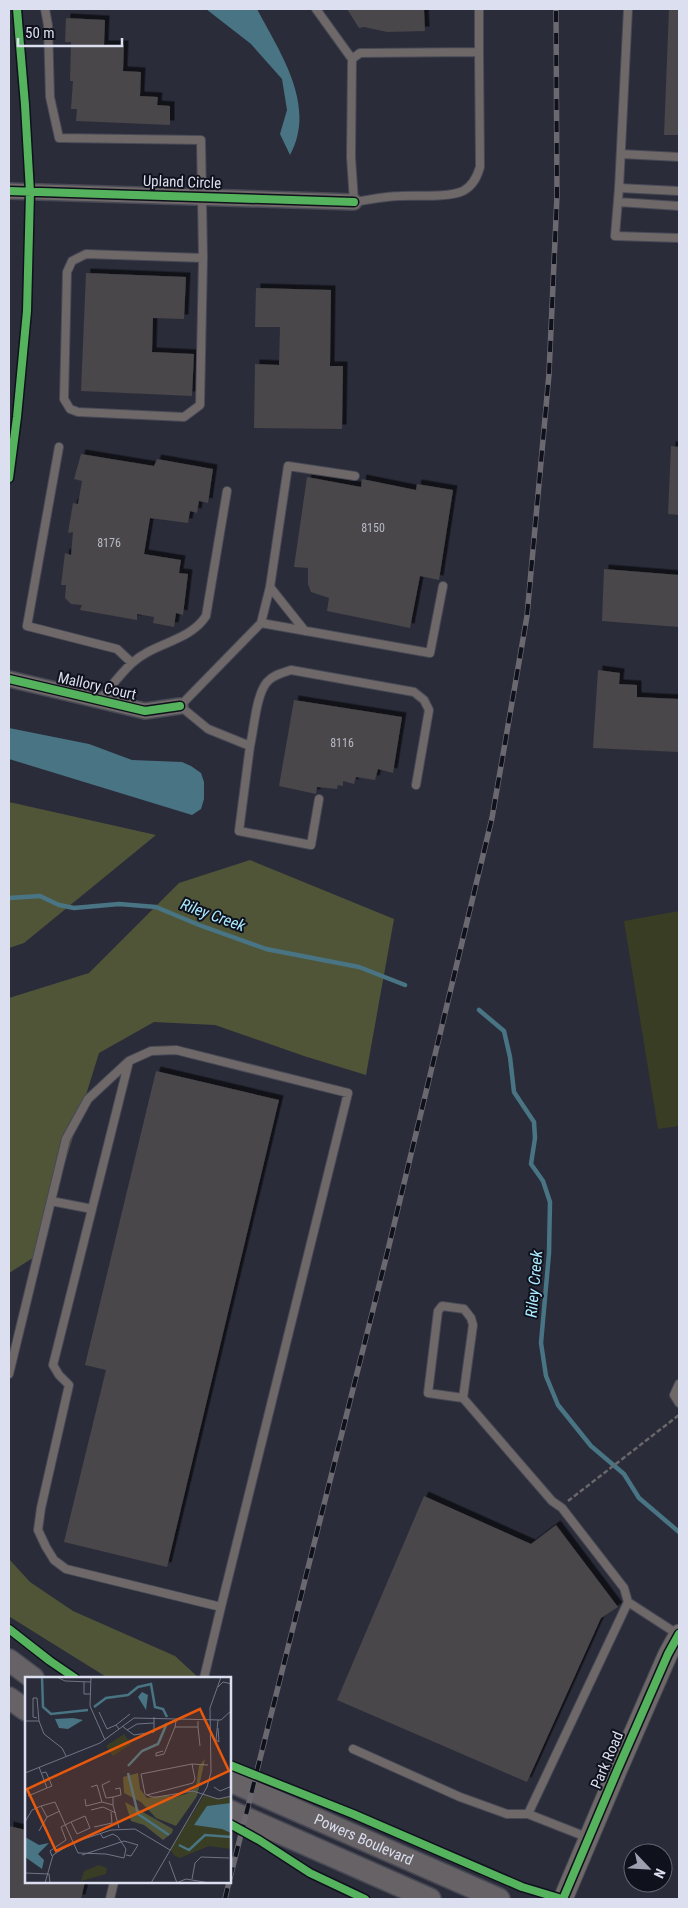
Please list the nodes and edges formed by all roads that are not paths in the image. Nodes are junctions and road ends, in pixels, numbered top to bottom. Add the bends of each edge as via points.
1 (45, 9) edge
2 (316, 9) edge
3 (479, 9) edge
4 (628, 9) edge
5 (479, 52) junction
6 (352, 59) junction
7 (621, 154) junction
8 (679, 157) edge
9 (619, 188) junction
10 (9, 191) edge
11 (679, 191) edge
12 (203, 196) junction
13 (354, 202) junction
14 (618, 202) junction
15 (679, 206) edge
16 (679, 238) edge
17 (203, 258) junction
18 (59, 447) dead end
19 (355, 476) dead end
20 (228, 491) dead end
21 (443, 586) dead end
22 (270, 587) junction
23 (261, 623) junction
24 (305, 631) junction
25 (132, 662) junction
26 (9, 679) edge
27 (99, 701) junction
28 (180, 706) junction
29 (250, 746) junction
30 (416, 785) dead end
31 (319, 798) dead end
32 (129, 1060) junction
33 (51, 1201) junction
34 (92, 1209) junction
35 (9, 1374) edge
36 (679, 1384) edge
37 (463, 1398) junction
38 (679, 1403) edge
39 (628, 1602) junction
40 (221, 1607) junction
41 (679, 1634) edge
42 (9, 1660) edge
43 (32, 1677) edge
44 (204, 1677) edge
45 (9, 1698) edge
46 (25, 1709) edge
47 (353, 1748) dead end
48 (231, 1781) edge
49 (231, 1811) edge
50 (528, 1814) junction
51 (589, 1838) junction
52 (114, 1883) edge
53 (110, 1899) edge
54 (430, 1899) edge
55 (499, 1899) edge
56 (563, 1899) edge

1 - 12 lane via 50,96 59,138 202,140
2 - 6 lane
3 - 5 lane
4 - 7 lane
5 - 6 lane via 360,53
5 - 13 lane via 480,167 472,185 453,194 397,196
6 - 13 lane
7 - 8 lane
7 - 9 lane
9 - 11 lane
9 - 14 lane
10 - 12 street, Upland Circle
12 - 13 street, Upland Circle
12 - 17 lane
14 - 15 lane
14 - 16 lane via 615,236
17 - 17 lane via 86,254 72,261 67,272 64,399 70,408 78,412 184,417 200,406
18 - 25 lane via 27,626 117,648
19 - 22 lane via 288,466
20 - 25 lane via 206,616 199,626 185,635 157,646
21 - 24 lane via 430,653
22 - 23 lane
22 - 24 lane
23 - 24 lane
23 - 28 lane
25 - 27 lane
26 - 27 street, Mallory Court
27 - 28 street, Mallory Court via 144,711
28 - 29 lane via 208,730
29 - 30 lane via 267,682 291,670 414,692 424,700 429,710
29 - 31 lane via 239,831 311,846
32 - 33 lane via 88,1099 66,1139
32 - 34 lane
32 - 40 lane via 150,1051 176,1050 348,1093
33 - 34 lane
33 - 35 lane
34 - 40 lane via 53,1365 69,1385 38,1530 54,1560 66,1569
36 - 38 lane via 674,1394
37 - 37 lane via 428,1393 438,1311 442,1306 464,1310 473,1325
37 - 39 lane via 552,1501 562,1508 624,1588
39 - 41 lane
39 - 50 lane
40 - 44 lane
41 - 51 street, Park Road
42 - 43 main road
45 - 46 main road
47 - 50 lane via 460,1797 507,1814
48 - 55 main road, Powers Boulevard
49 - 54 main road, Powers Boulevard
50 - 51 lane
51 - 56 street, Park Road
52 - 53 lane

